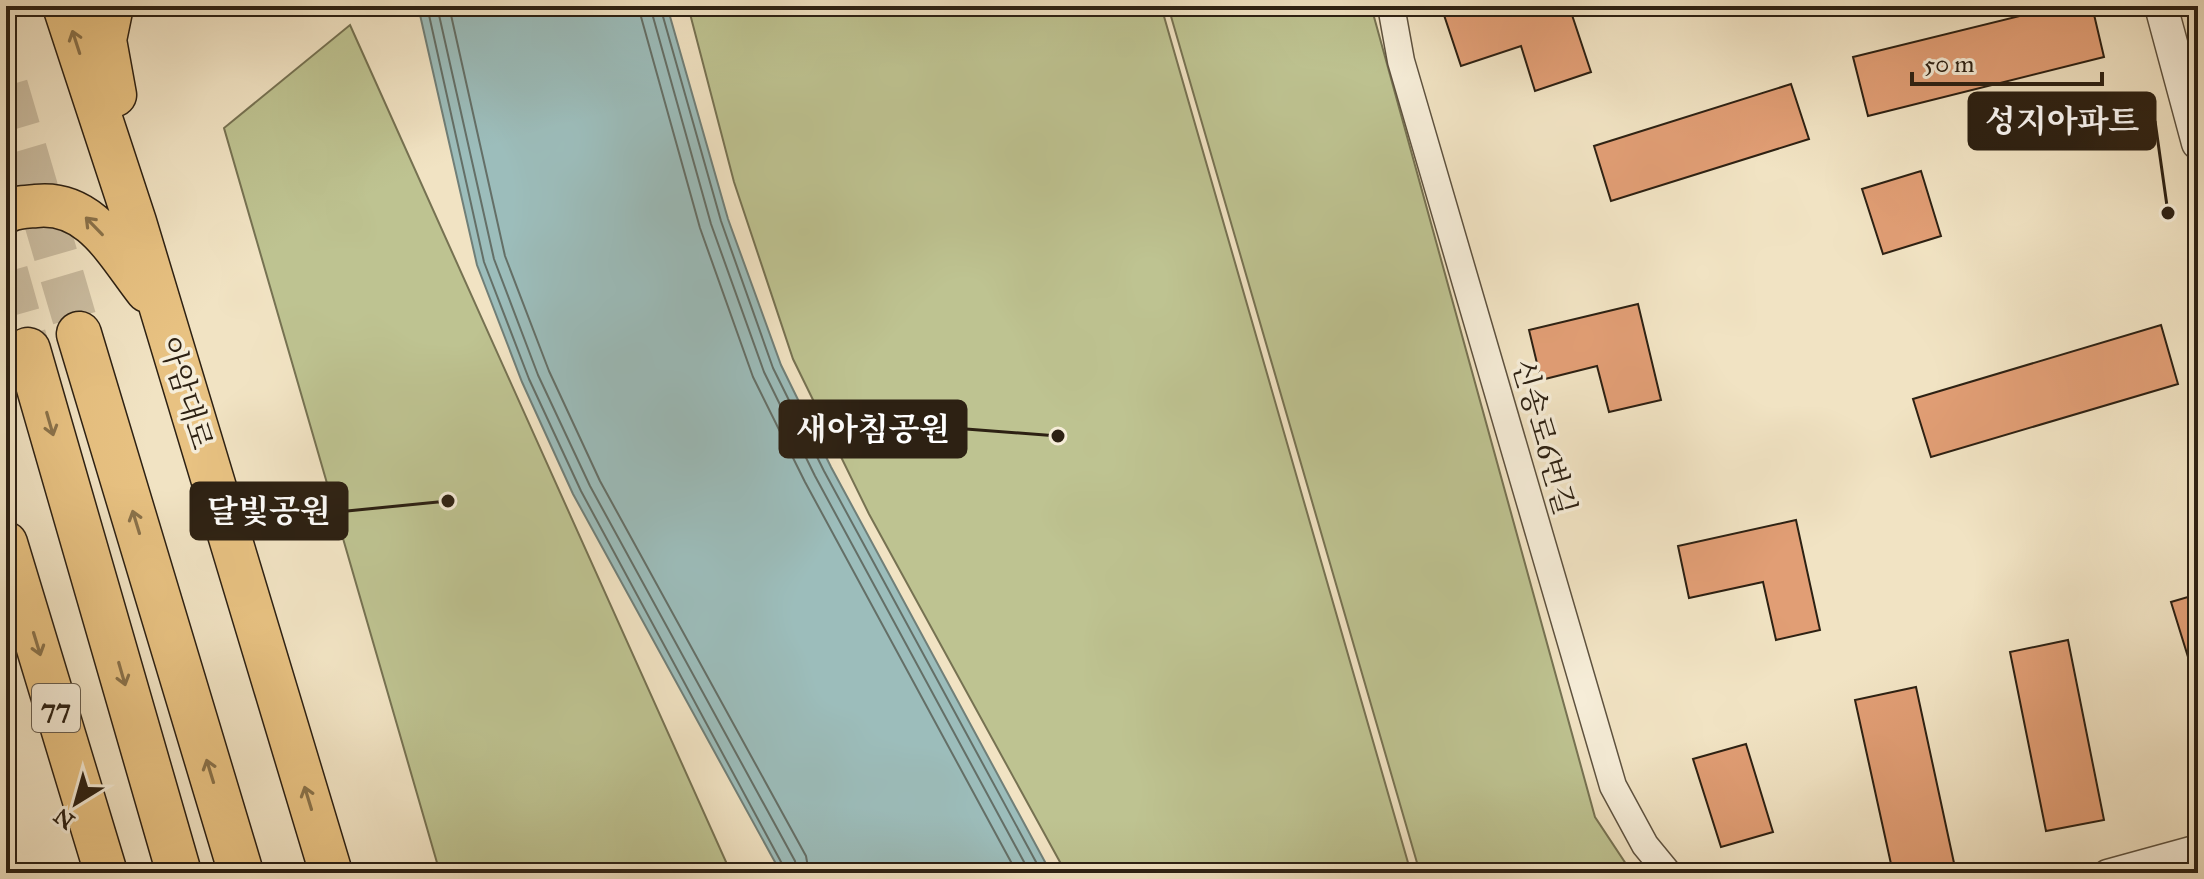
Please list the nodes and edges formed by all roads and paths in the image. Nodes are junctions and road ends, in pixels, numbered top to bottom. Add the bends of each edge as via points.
1 (64, 6) edge
2 (112, 6) edge
3 (1391, 6) edge
4 (2161, 6) edge
5 (2198, 143) edge
6 (6, 212) edge
7 (135, 222) junction
8 (160, 307) junction
9 (79, 334) tunnel mouth
10 (28, 350) tunnel mouth
11 (6, 543) edge
12 (2198, 848) edge
13 (106, 873) edge
14 (179, 873) edge
15 (241, 873) edge
16 (331, 873) edge
17 (1668, 873) edge
18 (2107, 873) edge

7 -> 1 main road, 아암대로
2 - 7 main road via 105,40
3 - 17 street, 신송로6번길 via 1401,61 1613,786 1645,845
4 - 5 street
8 -> 6 main road via 89,218 55,204
7 - 8 main road, 아암대로
16 -> 8 main road, 아암대로
15 -> 9 highway
10 -> 14 highway
11 -> 13 main road, 77
12 - 18 street

